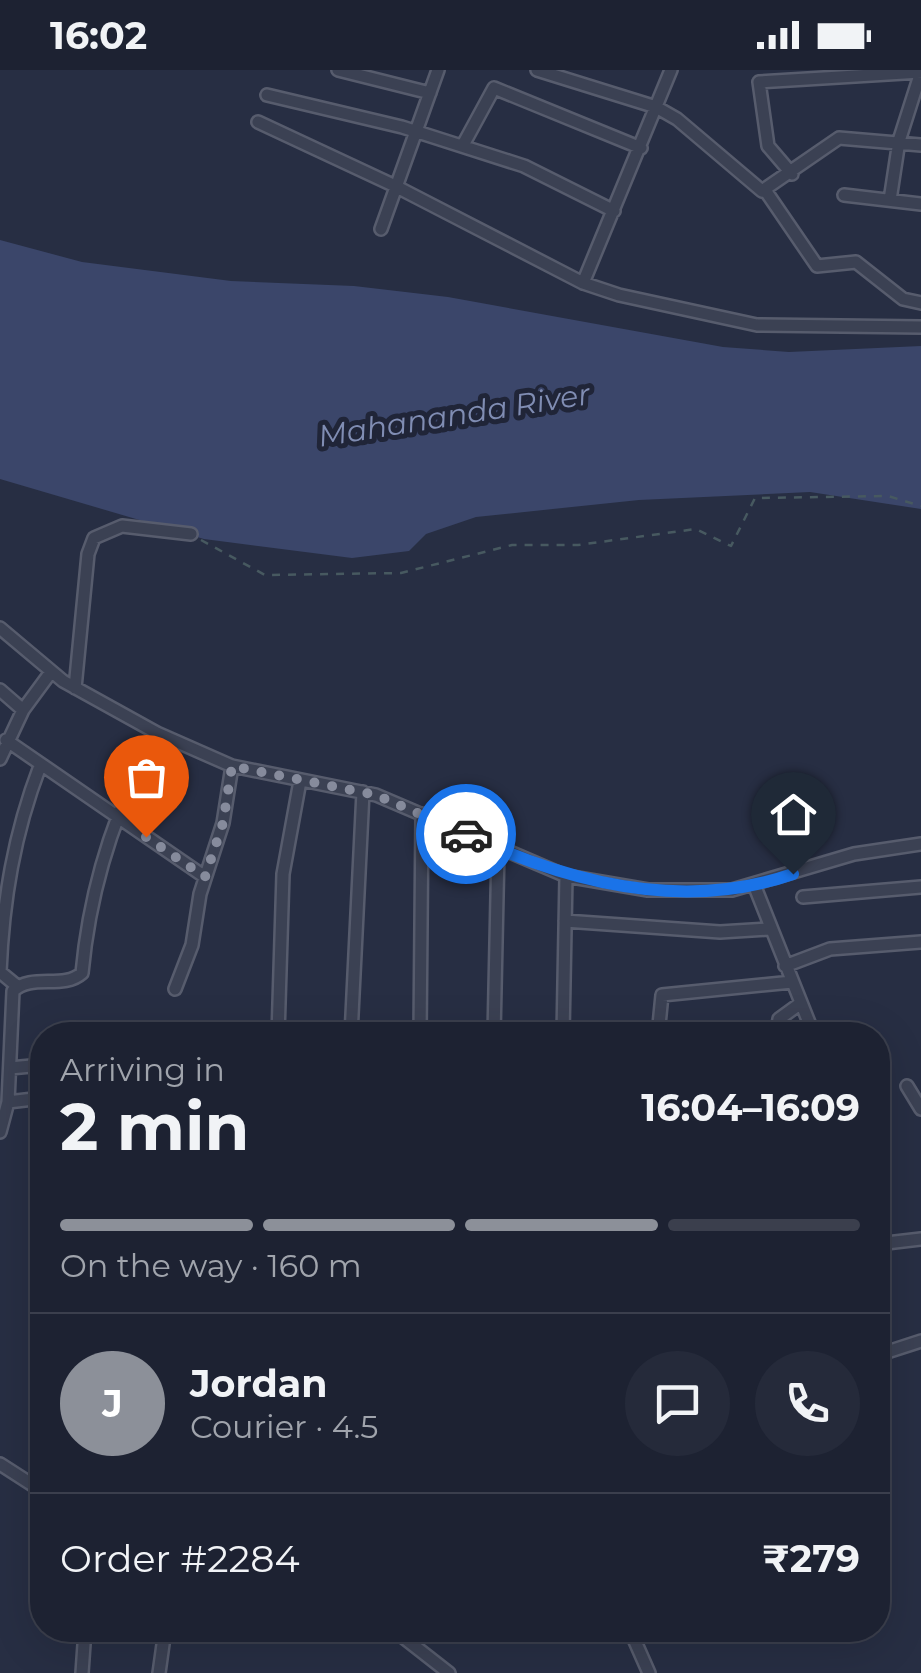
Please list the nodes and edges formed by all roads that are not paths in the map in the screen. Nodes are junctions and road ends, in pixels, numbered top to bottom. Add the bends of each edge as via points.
1 (338, 70) edge
2 (438, 70) edge
3 (537, 70) edge
4 (671, 70) edge
5 (921, 72) edge
6 (759, 76) edge
7 (430, 92) junction
8 (267, 94) dead end
9 (656, 107) junction
10 (258, 122) dead end
11 (414, 131) junction
12 (898, 142) junction
13 (921, 145) edge
14 (463, 146) junction
15 (641, 148) junction
16 (792, 174) junction
17 (395, 186) junction
18 (765, 190) junction
19 (844, 194) dead end
20 (890, 200) junction
21 (921, 204) edge
22 (614, 210) junction
23 (381, 229) dead end
24 (584, 283) junction
25 (921, 303) edge
26 (921, 327) edge
27 (191, 534) road end
28 (0, 628) edge
29 (52, 672) junction
30 (74, 688) junction
31 (0, 690) edge
32 (23, 710) junction
33 (157, 734) junction
34 (6, 740) junction
35 (0, 759) edge
36 (40, 766) junction
37 (232, 766) junction
38 (300, 781) junction
39 (363, 792) junction
40 (422, 814) junction
41 (117, 818) junction
42 (921, 844) edge
43 (498, 850) junction
44 (566, 876) junction
45 (205, 877) junction
46 (755, 887) junction
47 (921, 887) edge
48 (804, 896) dead end
49 (564, 920) junction
50 (768, 929) junction
51 (921, 942) edge
52 (785, 966) junction
53 (792, 982) junction
54 (17, 986) junction
55 (175, 989) dead end
56 (801, 1003) junction
57 (6, 1005) edge
58 (278, 1022) edge
59 (353, 1022) edge
60 (420, 1022) edge
61 (494, 1022) edge
62 (563, 1022) edge
63 (659, 1022) edge
64 (779, 1022) edge
65 (809, 1022) edge
66 (30, 1066) edge
67 (10, 1068) junction
68 (907, 1086) dead end
69 (30, 1099) edge
70 (8, 1102) junction
71 (921, 1110) edge
72 (0, 1132) edge
73 (921, 1239) edge
74 (890, 1243) edge
75 (921, 1341) edge
76 (890, 1351) edge
77 (0, 1464) edge
78 (30, 1483) edge
79 (85, 1642) edge
80 (163, 1642) edge
81 (409, 1642) edge
82 (635, 1642) edge
83 (82, 1673) edge
84 (159, 1673) edge
85 (449, 1673) edge
86 (649, 1673) edge

1 - 7 street
2 - 7 street
3 - 9 street
4 - 9 street
5 - 6 street
5 - 12 street
6 - 16 street via 768,146
7 - 11 street
8 - 11 street
9 - 15 street
9 - 18 street
10 - 17 street
11 - 14 street
11 - 17 street
12 - 13 street
12 - 16 street via 839,138
12 - 20 street
14 - 15 street via 494,88
14 - 22 street via 524,166
15 - 22 street
16 - 18 street
17 - 23 street
17 - 24 street
18 - 25 street via 817,266 856,262 903,300
19 - 20 street
20 - 21 street
22 - 24 street
24 - 26 street via 657,306 757,325
27 - 30 street via 122,526 94,538
28 - 29 street
29 - 30 street
29 - 32 street
30 - 33 street
31 - 32 street
32 - 34 street
33 - 37 street
33 - 41 street
34 - 35 street
34 - 36 street
36 - 41 street
36 - 54 street via 3,904 0,972
37 - 38 street
37 - 45 street
38 - 39 street
38 - 58 street via 283,874
39 - 40 street
39 - 59 street
40 - 43 street
40 - 60 street
41 - 45 street
41 - 54 street via 88,908 80,976
42 - 46 street via 854,854
43 - 44 street
43 - 61 street
44 - 46 street via 648,890
44 - 49 street
45 - 55 street via 192,945
46 - 50 street
47 - 48 street
49 - 50 street via 720,932
49 - 62 street
50 - 52 street
51 - 52 street via 830,950
52 - 53 street
53 - 56 street
53 - 63 street via 662,995
54 - 57 street
56 - 64 street
56 - 65 street
57 - 67 street
66 - 67 street
67 - 70 street
68 - 71 street
69 - 70 street
70 - 72 street
73 - 74 street
75 - 76 street
77 - 78 street
79 - 83 street
80 - 84 street
81 - 85 street
82 - 86 street

